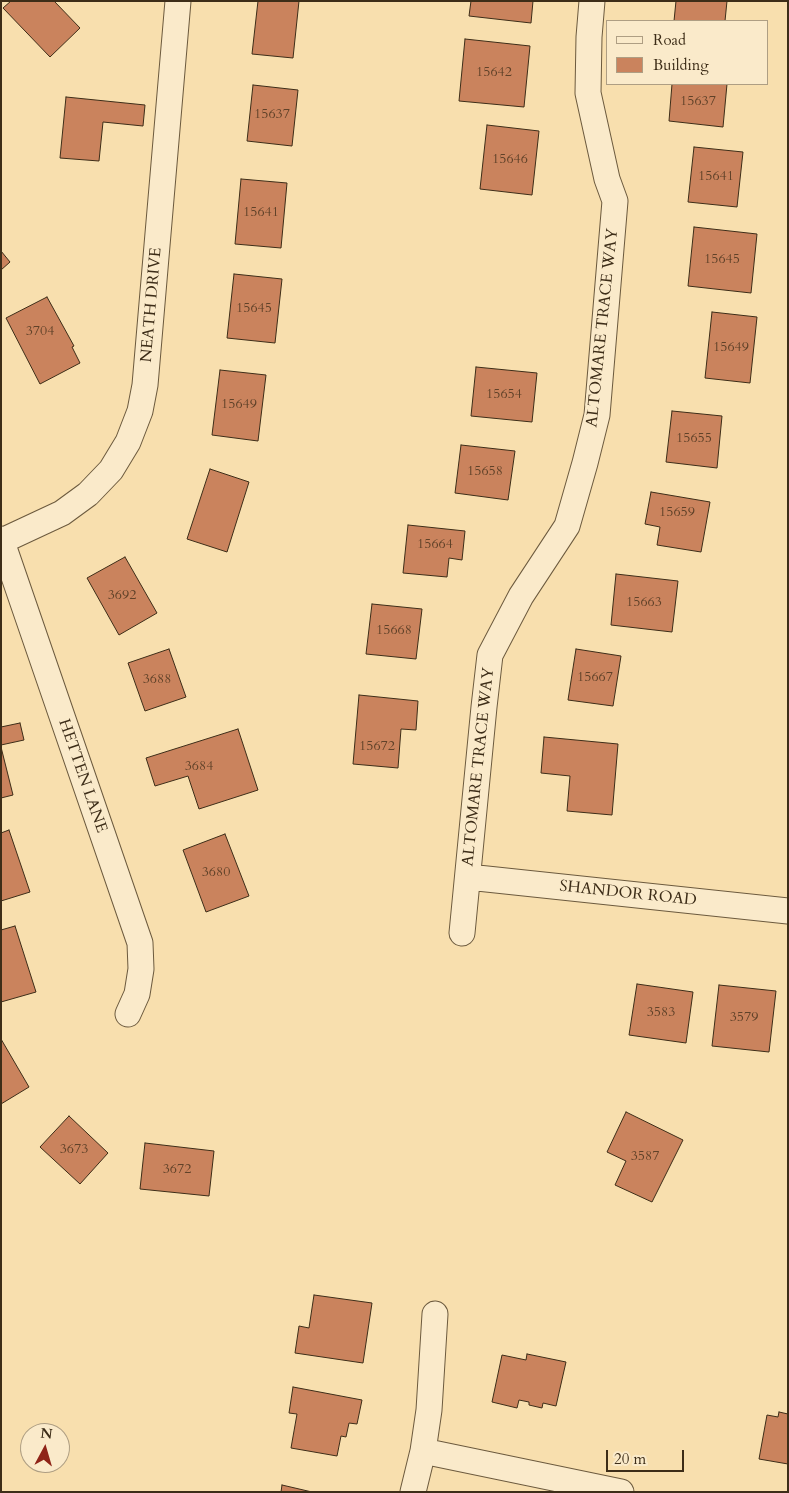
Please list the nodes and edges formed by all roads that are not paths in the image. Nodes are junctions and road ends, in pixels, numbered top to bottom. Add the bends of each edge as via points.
1 (178, 1) edge
2 (592, 1) edge
3 (1, 540) edge
4 (468, 877) junction
5 (788, 912) edge
6 (462, 933) dead end
7 (128, 1014) dead end
8 (435, 1314) dead end
9 (423, 1451) junction
10 (413, 1492) edge
11 (621, 1492) edge

1 - 3 street, NEATH DRIVE via 145,385 140,411 128,442 111,470 88,494 62,513
2 - 4 street, ALTOMARE TRACE WAY via 588,93 607,179 616,201 597,414 567,526 521,596 490,655
3 - 7 street, HETTEN LANE via 140,943 141,969 137,994
4 - 5 street, SHANDOR ROAD
4 - 6 street, ALTOMARE TRACE WAY
8 - 9 street
9 - 10 street
9 - 11 street

